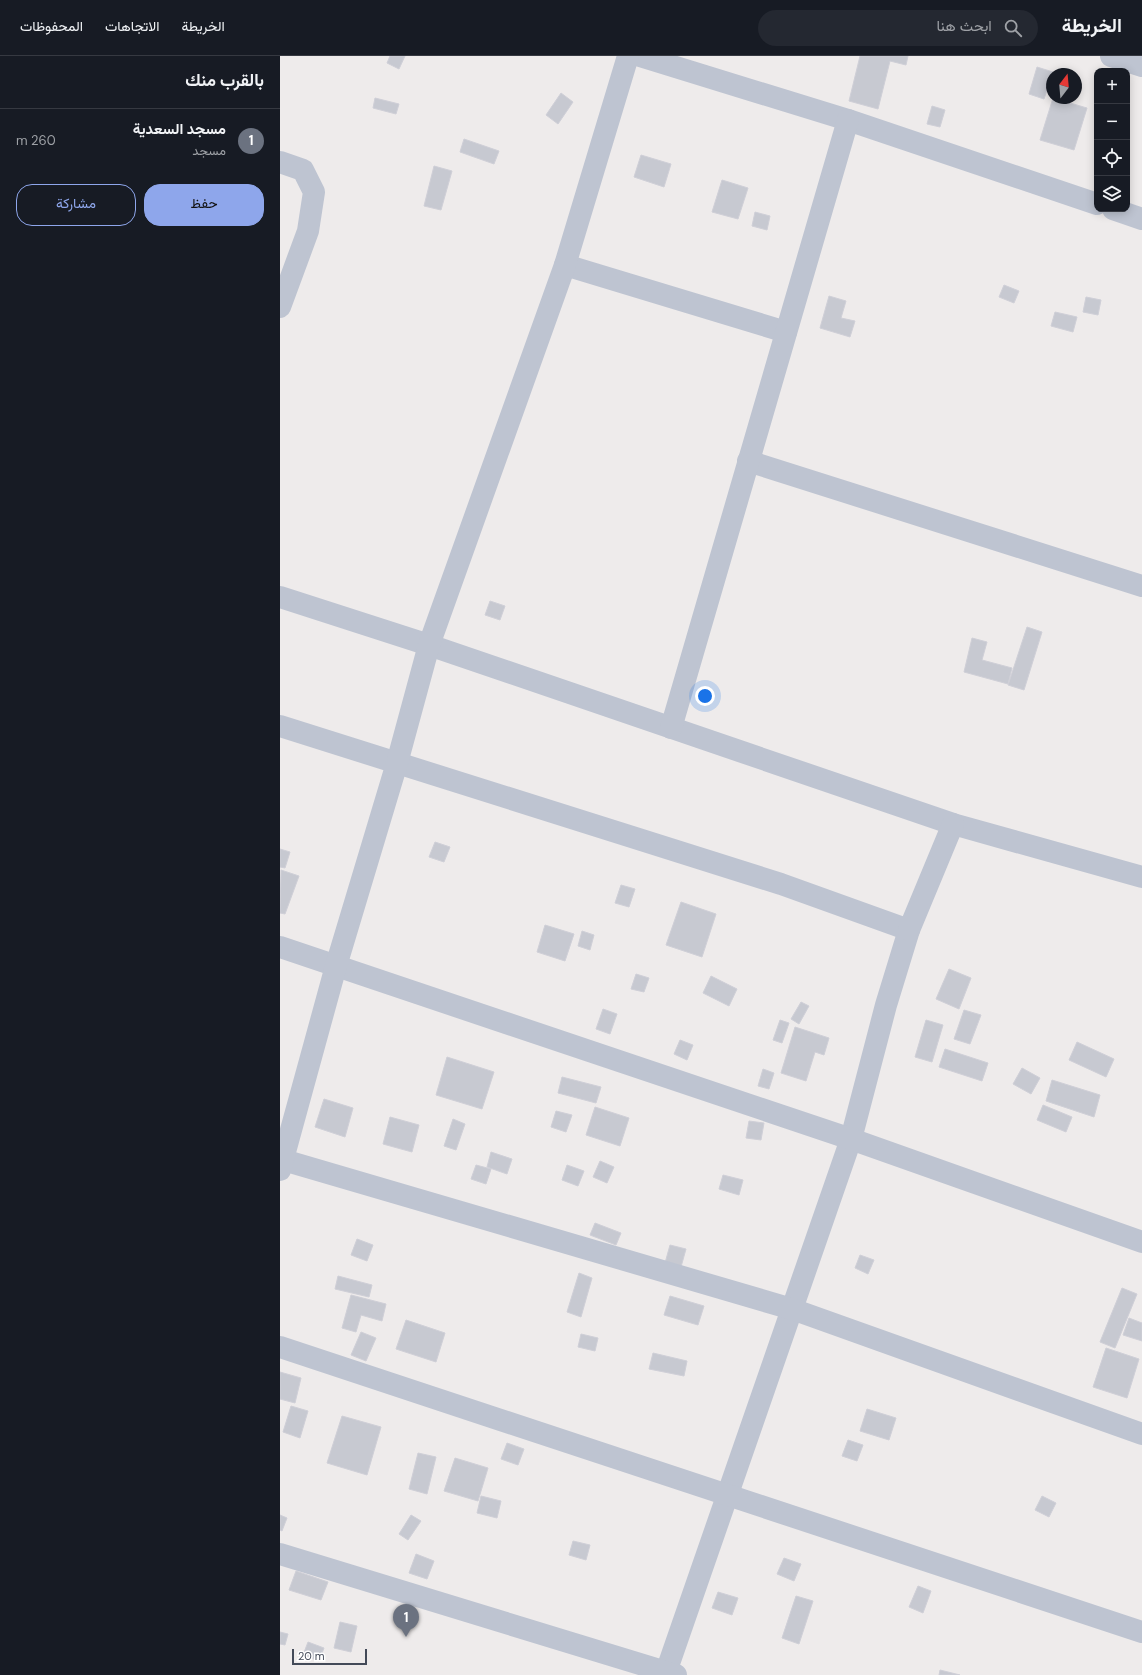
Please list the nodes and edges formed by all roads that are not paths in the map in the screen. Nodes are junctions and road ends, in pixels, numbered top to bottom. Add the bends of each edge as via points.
1 (628, 56) edge
2 (640, 56) edge
3 (1111, 56) edge
4 (1142, 66) edge
5 (848, 120) junction
6 (280, 162) edge
7 (1094, 203) edge
8 (1122, 212) edge
9 (1142, 219) edge
10 (565, 265) junction
11 (280, 307) edge
12 (786, 332) junction
13 (748, 461) junction
14 (1142, 586) edge
15 (280, 597) edge
16 (429, 645) junction
17 (280, 726) edge
18 (671, 728) junction
19 (397, 763) junction
20 (953, 824) junction
21 (1142, 877) edge
22 (909, 930) junction
23 (280, 947) edge
24 (336, 966) junction
25 (851, 1139) junction
26 (281, 1163) edge
27 (1142, 1242) edge
28 (792, 1309) junction
29 (280, 1347) edge
30 (1142, 1434) edge
31 (727, 1494) junction
32 (280, 1554) edge
33 (1142, 1632) edge
34 (669, 1674) edge

1 - 10 street
2 - 5 street
3 - 4 street
5 - 7 street
5 - 12 street
6 - 11 street via 303,170 314,192 308,231
8 - 9 street
10 - 12 street
10 - 16 street
12 - 13 street
13 - 14 street
13 - 18 street
15 - 16 street
16 - 18 street
16 - 19 street
17 - 19 street
18 - 20 street
19 - 22 street via 781,884
19 - 24 street
20 - 21 street
20 - 22 street
22 - 25 street via 886,1005
23 - 24 street
24 - 25 street
24 - 26 street
25 - 27 street
25 - 28 street
26 - 28 street
28 - 30 street
28 - 31 street
29 - 31 street
31 - 33 street
31 - 34 street
32 - 34 street

